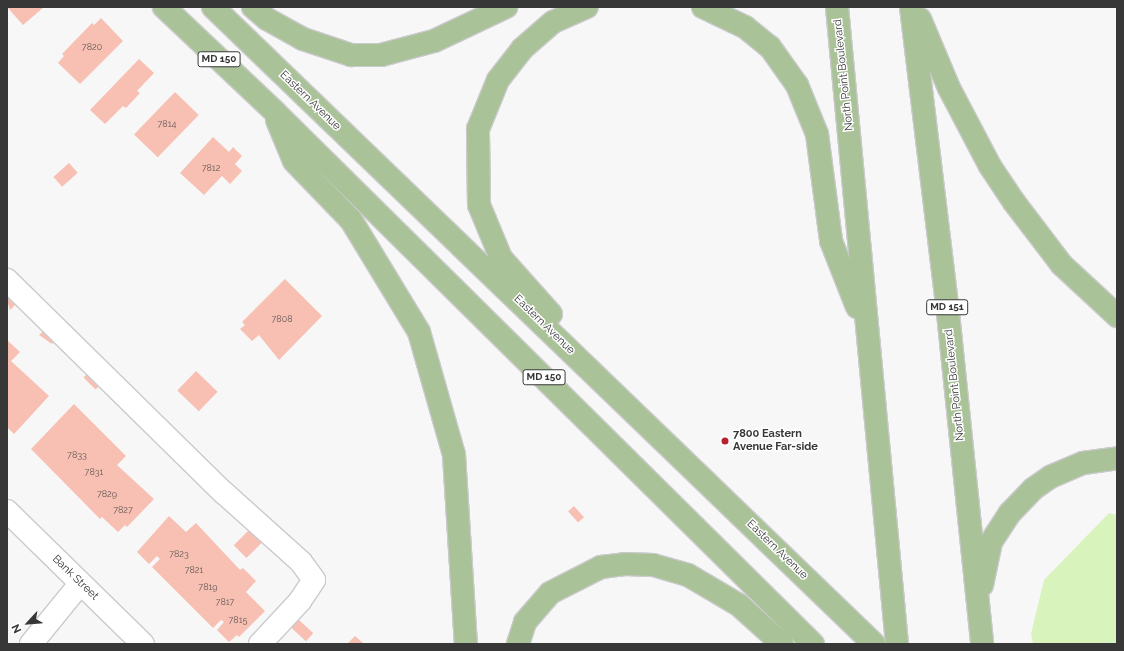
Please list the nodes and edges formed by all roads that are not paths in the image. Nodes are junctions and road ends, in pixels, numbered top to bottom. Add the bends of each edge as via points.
1 (164, 7) edge
2 (213, 7) edge
3 (253, 7) edge
4 (506, 7) edge
5 (587, 7) edge
6 (703, 7) edge
7 (837, 7) edge
8 (911, 7) edge
9 (915, 7) edge
10 (274, 111) junction
11 (7, 280) edge
12 (1117, 316) edge
13 (865, 326) junction
14 (672, 447) junction
15 (1117, 458) edge
16 (7, 511) edge
17 (80, 584) junction
18 (978, 608) junction
19 (31, 644) edge
20 (143, 644) edge
21 (260, 644) edge
22 (466, 644) edge
23 (518, 644) edge
24 (782, 644) edge
25 (813, 644) edge
26 (874, 644) edge
27 (897, 644) edge
28 (982, 644) edge

1 - 10 main road, MD 150
2 - 14 main road, Eastern Avenue / MD 150
3 - 4 main road via 267,19 303,39 351,55 382,55 434,41
5 - 14 main road via 552,22 522,48 498,80 478,129 479,205 501,258
6 - 13 main road via 745,27 770,47 797,85 817,134 831,241
7 - 13 main road, North Point Boulevard
8 - 18 main road, North Point Boulevard / MD 151 via 948,313
9 - 12 main road via 948,88 1010,196 1062,265
10 - 22 main road via 294,161 351,220 419,332 454,455 461,607
10 - 25 main road, MD 150
11 - 21 street via 223,492 301,562 314,580 300,601
13 - 27 main road, North Point Boulevard
14 - 26 main road, Eastern Avenue / MD 150
15 - 18 main road via 1083,464 1050,477 1010,513 991,542
16 - 17 street, Bank Street
17 - 19 street
17 - 20 street, Bank Street
18 - 28 main road, North Point Boulevard / MD 151
23 - 24 main road via 525,622 550,593 601,567 625,564 653,566 688,575 739,605

